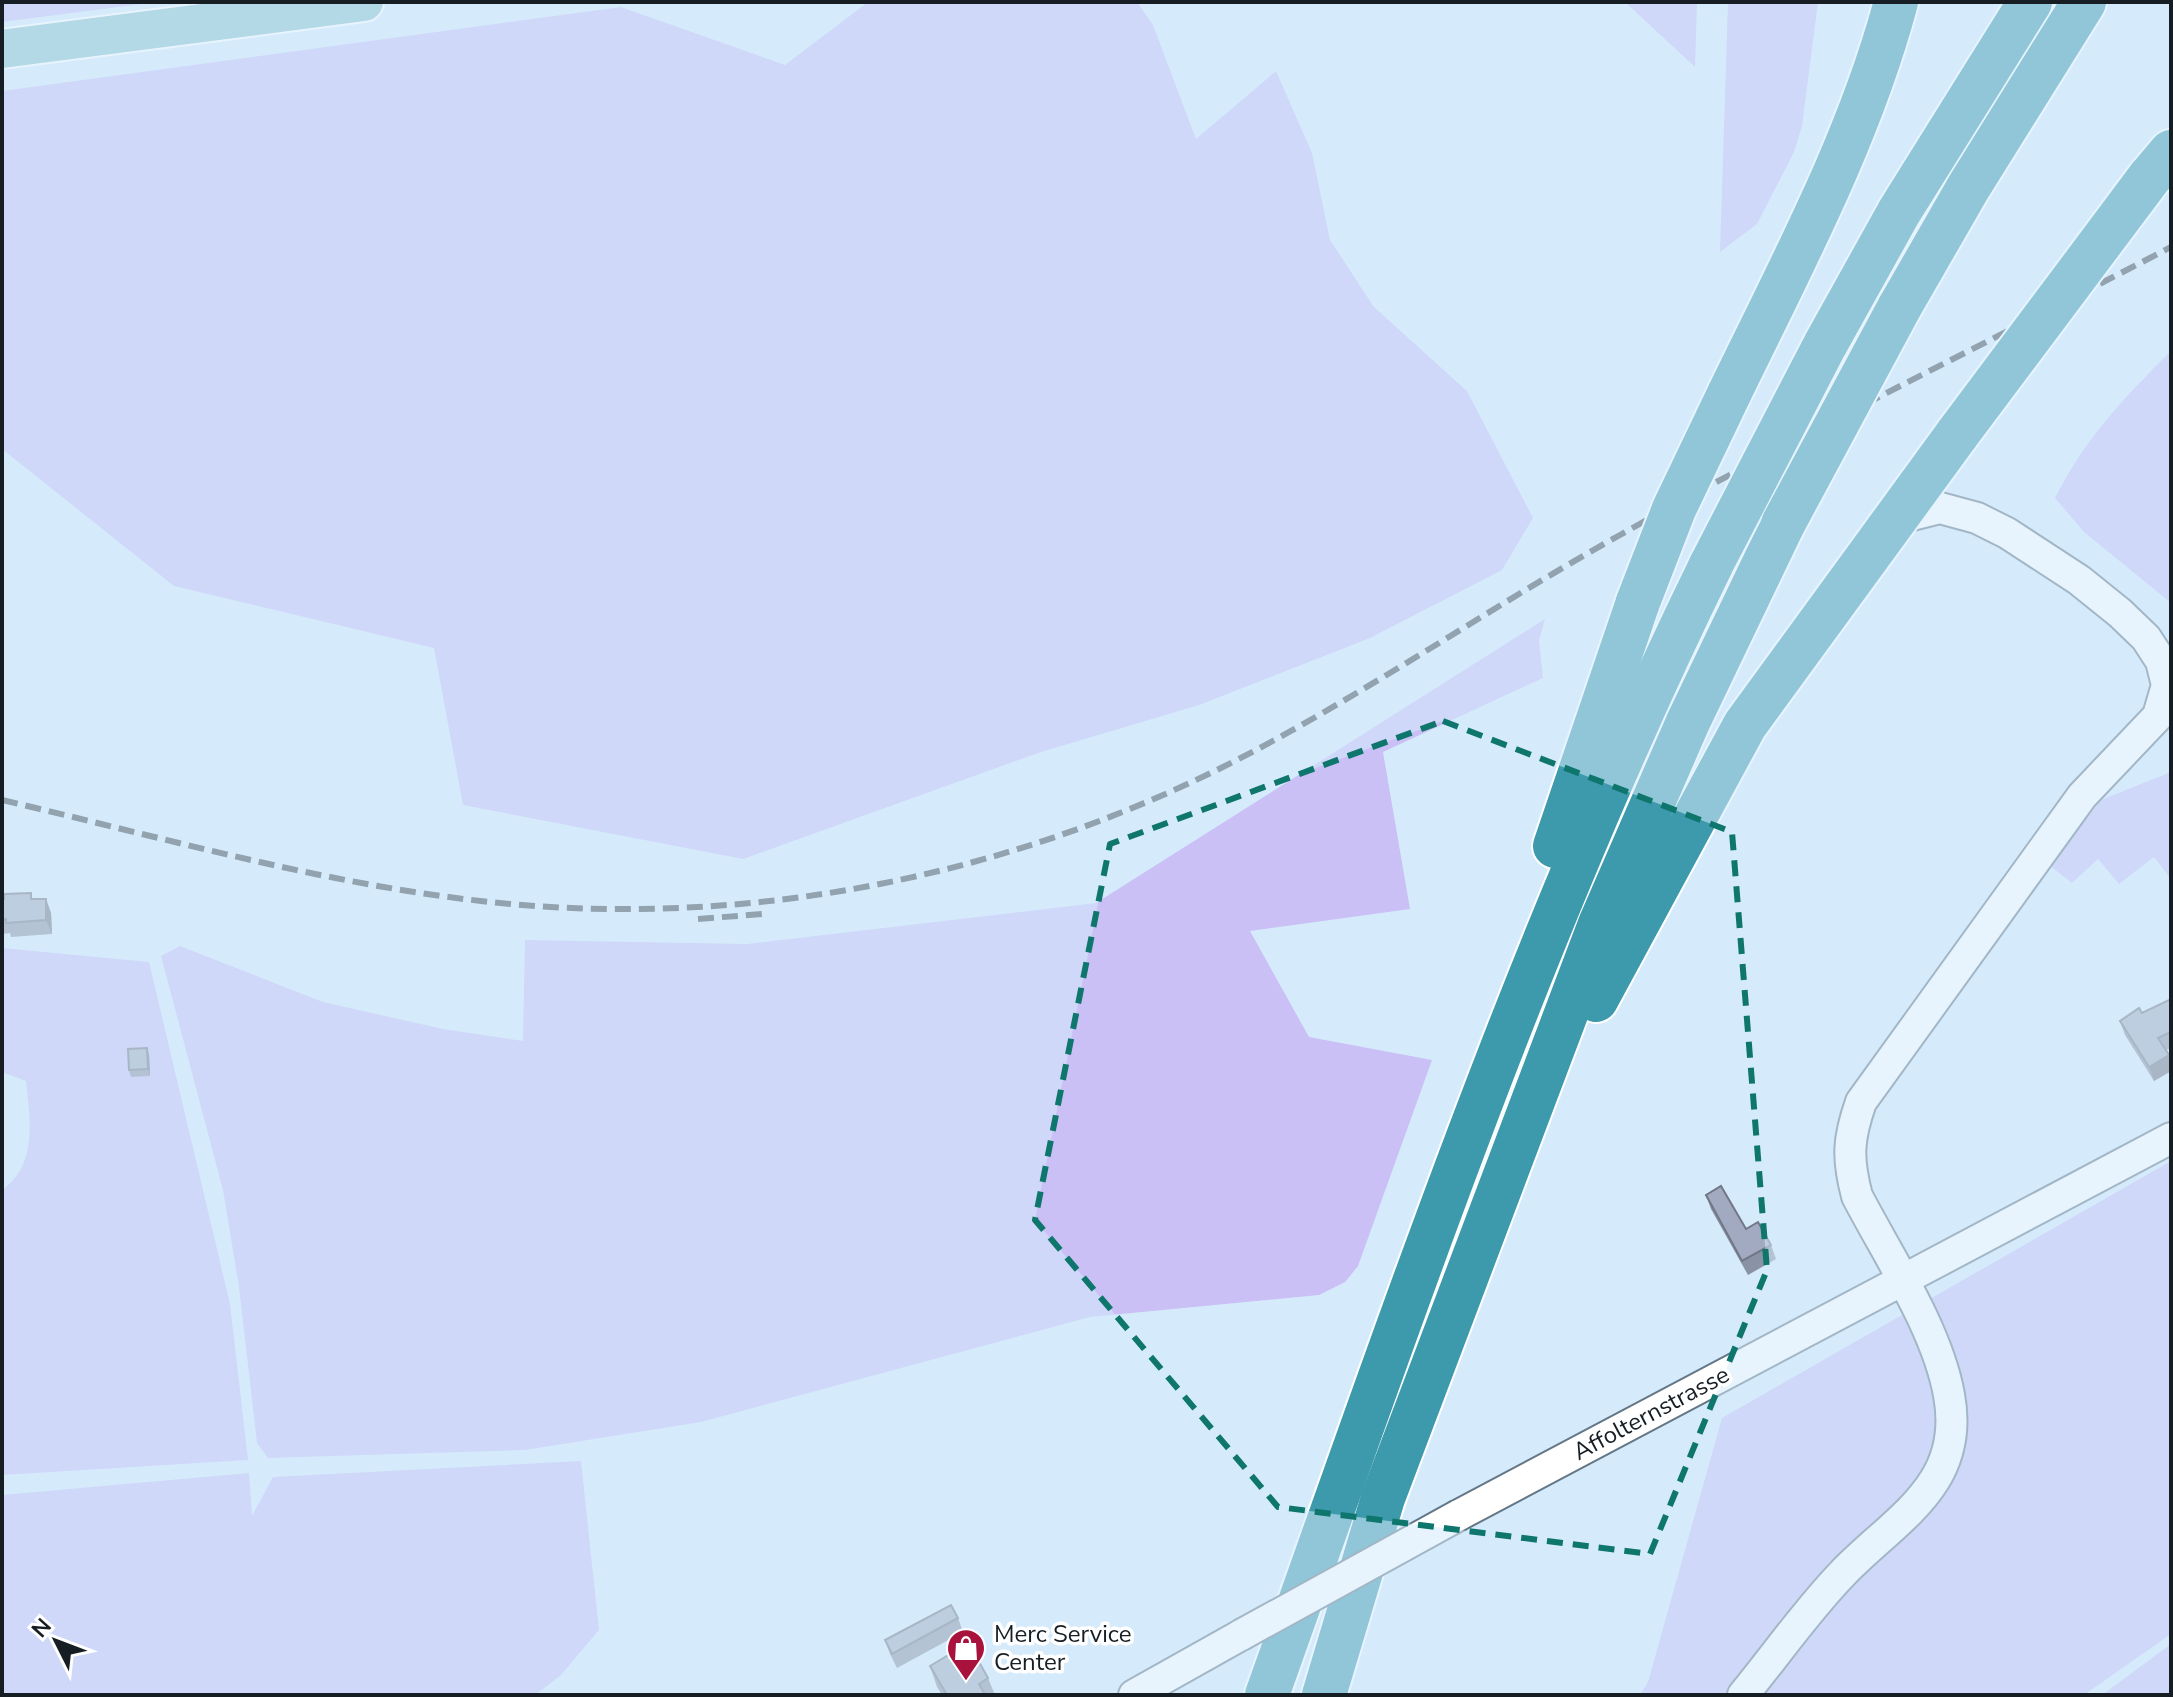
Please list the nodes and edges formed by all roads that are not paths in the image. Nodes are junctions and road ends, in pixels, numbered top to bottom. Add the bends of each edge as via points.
1 (364, 2) edge
2 (1896, 2) edge
3 (2030, 2) edge
4 (2084, 2) edge
5 (2, 49) edge
6 (2160, 165) edge
7 (1892, 520) junction
8 (1514, 1015) junction
9 (2171, 1138) edge
10 (1473, 1258) junction
11 (1901, 1279) junction
12 (1134, 1695) edge
13 (1267, 1695) edge
14 (1324, 1695) edge
15 (1743, 1695) edge

1 - 5 main road
2 - 8 highway, bridge via 1842,158 1674,509 1638,602 1540,887
3 - 8 highway, bridge via 1899,212 1712,563 1600,804
4 - 10 highway, bridge via 1968,188 1783,524 1643,823
6 - 7 highway, bridge
7 - 10 highway via 1745,725 1714,778 1669,871 1608,976 1513,1190
7 - 11 street via 1940,508 2007,533 2120,613 2146,638 2161,661 2167,685 2158,716 2082,796 1861,1102 1849,1137 1850,1169 1857,1196
8 - 13 highway
9 - 11 street, Affolternstrasse
10 - 14 highway via 1383,1498
11 - 12 street, Affolternstrasse, bridge
11 - 15 street via 1950,1396 1951,1431 1943,1463 1901,1523 1843,1573

